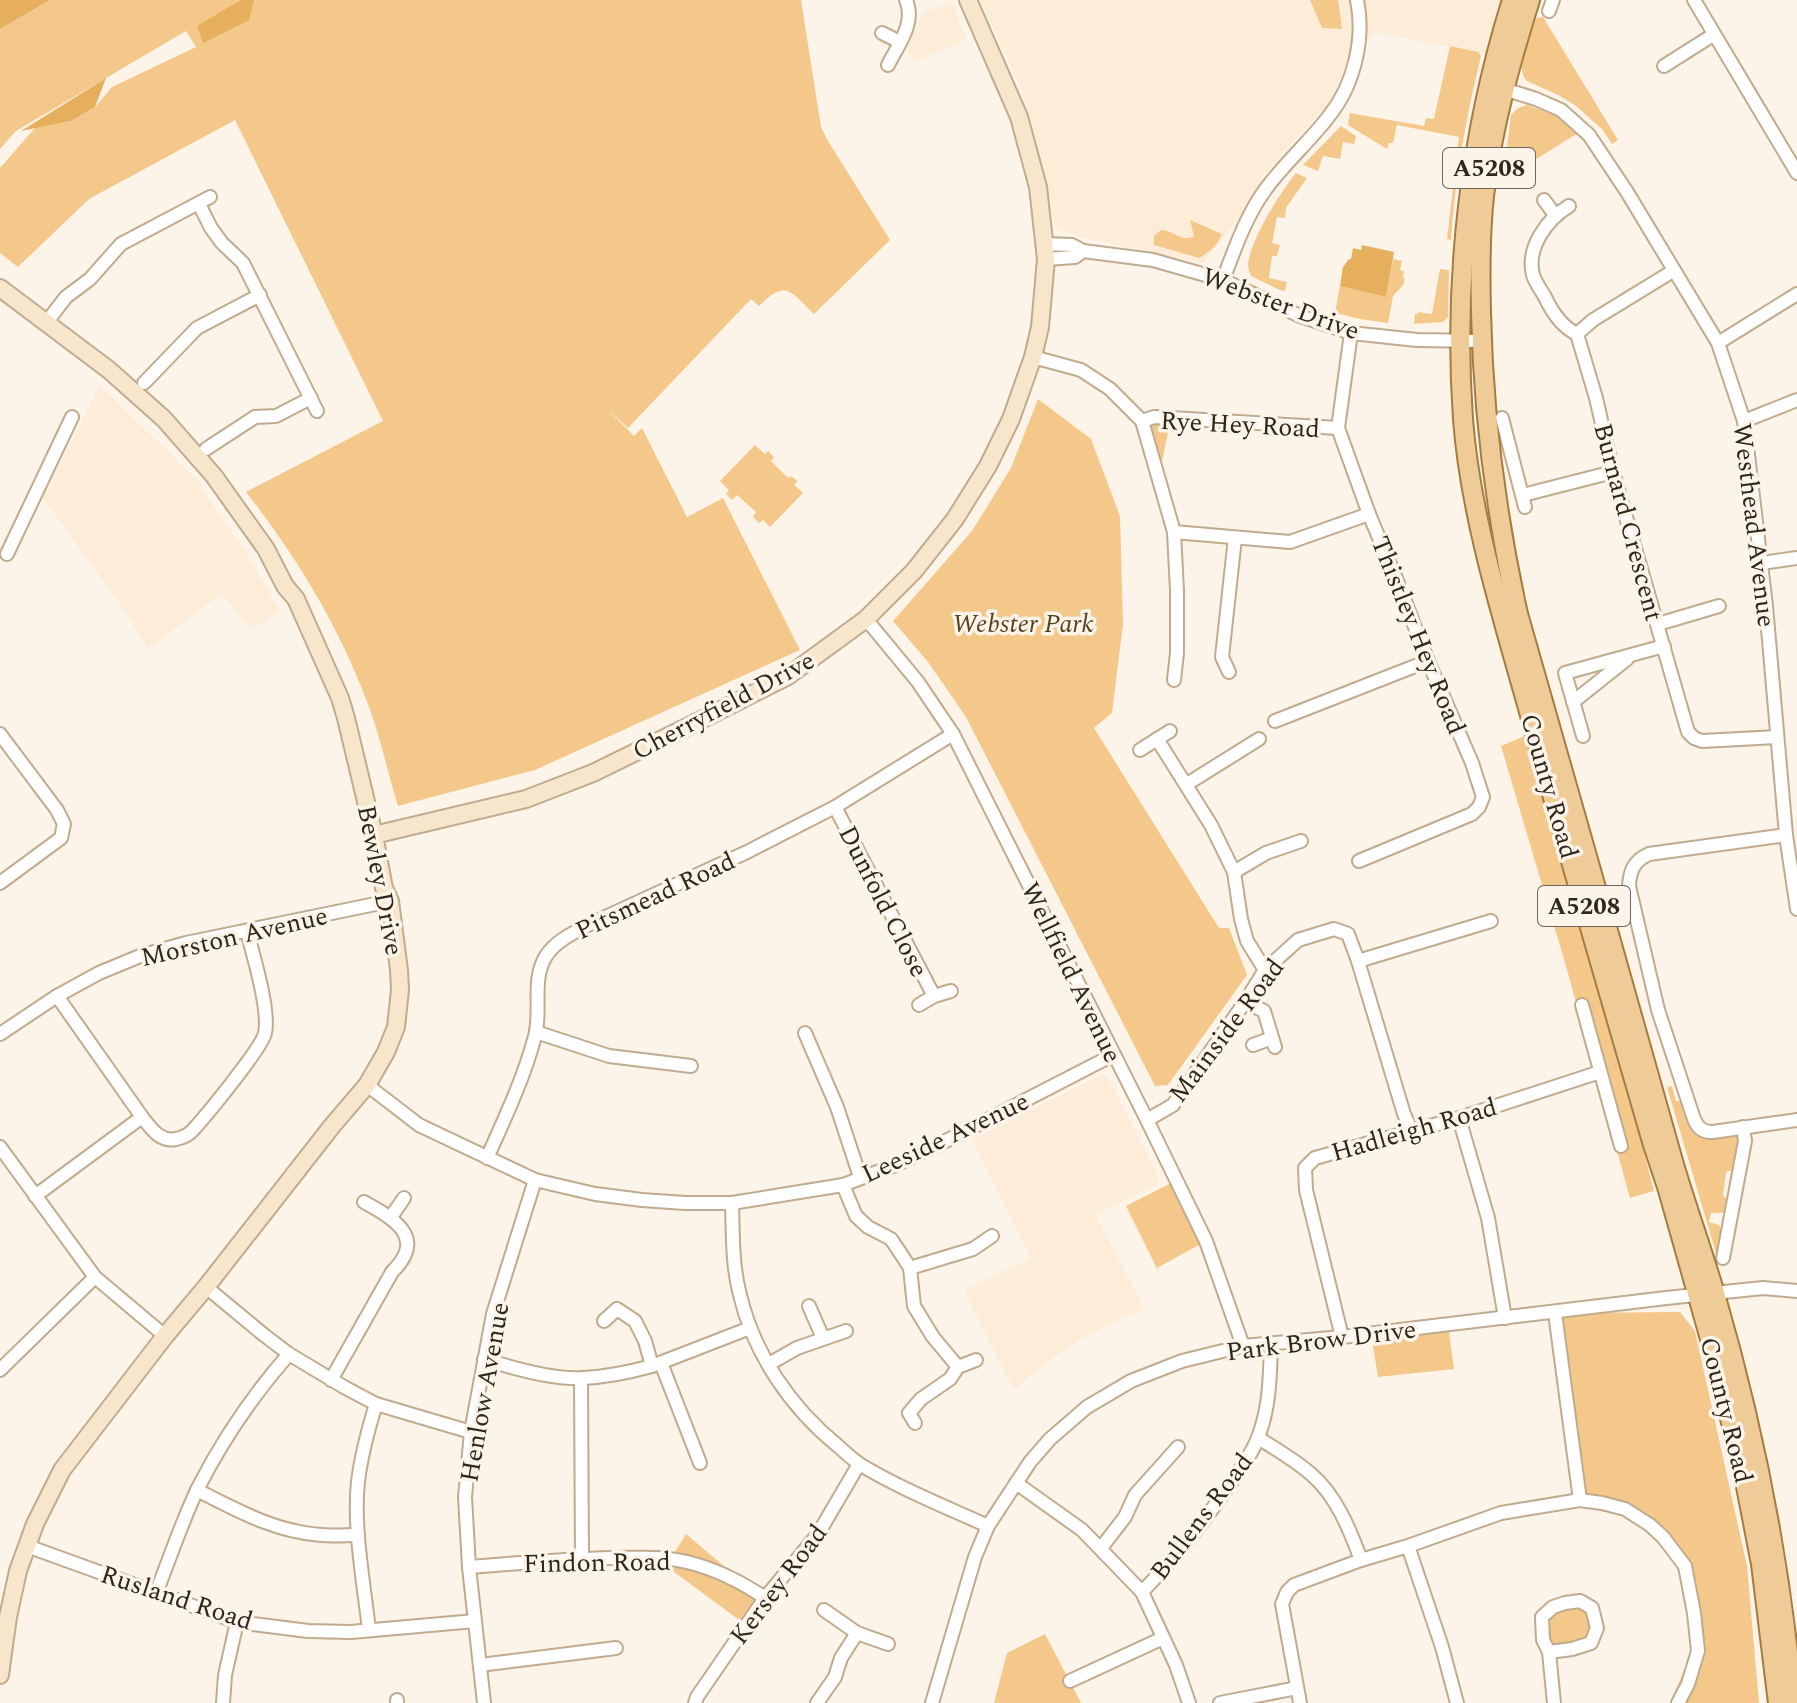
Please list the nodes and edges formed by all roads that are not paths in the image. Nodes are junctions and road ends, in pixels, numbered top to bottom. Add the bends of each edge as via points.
1 (906, 0) edge
2 (968, 0) edge
3 (1357, 0) edge
4 (1512, 0) edge
5 (1530, 0) edge
6 (1694, 0) edge
7 (882, 33) dead end
8 (1713, 35) junction
9 (900, 42) junction
10 (888, 65) dead end
11 (1664, 66) dead end
12 (1504, 89) junction
13 (1797, 173) edge
14 (1544, 200) dead end
15 (1569, 206) dead end
16 (1555, 215) junction
17 (1045, 252) junction
18 (1673, 271) junction
19 (1223, 280) junction
20 (0, 288) edge
21 (1797, 294) edge
22 (260, 295) junction
23 (46, 323) junction
24 (1351, 333) junction
25 (1577, 334) junction
26 (1461, 341) junction
27 (1481, 341) junction
28 (1718, 343) junction
29 (1033, 357) junction
30 (144, 383) dead end
31 (311, 398) junction
32 (1797, 400) edge
33 (317, 411) dead end
34 (72, 417) dead end
35 (1142, 421) junction
36 (1744, 421) junction
37 (1508, 426) dead end
38 (1338, 428) junction
39 (206, 449) dead end
40 (1613, 472) junction
41 (1369, 514) junction
42 (1174, 532) junction
43 (1235, 538) junction
44 (7, 554) edge
45 (1797, 558) edge
46 (1761, 563) junction
47 (1719, 606) dead end
48 (866, 619) junction
49 (1658, 624) junction
50 (1664, 646) junction
51 (1633, 654) junction
52 (1428, 661) junction
53 (1229, 672) dead end
54 (1174, 680) dead end
55 (1573, 702) junction
56 (1275, 721) dead end
57 (1170, 731) dead end
58 (0, 734) edge
59 (953, 734) junction
60 (1583, 736) dead end
61 (1777, 737) junction
62 (1157, 739) junction
63 (1259, 739) dead end
64 (1140, 750) dead end
65 (1187, 784) junction
66 (1797, 795) edge
67 (1782, 796) junction
68 (835, 807) junction
69 (374, 835) junction
70 (1786, 835) junction
71 (1301, 841) dead end
72 (1359, 861) dead end
73 (1234, 872) junction
74 (0, 883) edge
75 (1796, 886) edge
76 (390, 901) junction
77 (1797, 909) edge
78 (1491, 921) dead end
79 (247, 931) junction
80 (1358, 961) junction
81 (1265, 970) junction
82 (951, 991) dead end
83 (57, 996) junction
84 (934, 996) junction
85 (1245, 1002) junction
86 (919, 1005) dead end
87 (1582, 1005) dead end
88 (536, 1032) junction
89 (805, 1033) dead end
90 (0, 1034) edge
91 (1253, 1045) dead end
92 (1113, 1055) junction
93 (691, 1066) dead end
94 (1600, 1072) junction
95 (367, 1085) junction
96 (142, 1117) junction
97 (1459, 1118) junction
98 (1147, 1120) junction
99 (1797, 1120) edge
100 (1743, 1127) junction
101 (1412, 1132) junction
102 (1621, 1146) dead end
103 (0, 1147) edge
104 (487, 1158) junction
105 (860, 1177) junction
106 (535, 1180) junction
107 (843, 1185) junction
108 (35, 1196) junction
109 (404, 1198) dead end
110 (364, 1202) dead end
111 (732, 1203) junction
112 (391, 1217) junction
113 (1714, 1218) dead end
114 (1729, 1222) junction
115 (992, 1236) dead end
116 (1723, 1258) dead end
117 (910, 1268) junction
118 (95, 1277) junction
119 (206, 1287) junction
120 (1797, 1291) edge
121 (619, 1295) dead end
122 (1706, 1295) junction
123 (809, 1306) dead end
124 (617, 1309) junction
125 (1555, 1313) junction
126 (1505, 1318) junction
127 (604, 1321) dead end
128 (750, 1328) junction
129 (846, 1331) dead end
130 (165, 1336) junction
131 (1342, 1337) junction
132 (823, 1338) junction
133 (1271, 1344) junction
134 (1243, 1346) junction
135 (289, 1354) junction
136 (484, 1359) junction
137 (976, 1360) dead end
138 (769, 1364) junction
139 (657, 1365) junction
140 (958, 1367) junction
141 (0, 1370) edge
142 (581, 1379) junction
143 (331, 1380) junction
144 (376, 1404) junction
145 (907, 1415) dead end
146 (471, 1432) junction
147 (1258, 1438) junction
148 (1178, 1447) dead end
149 (700, 1463) dead end
150 (859, 1464) junction
151 (1016, 1483) junction
152 (197, 1490) junction
153 (1580, 1500) junction
154 (988, 1526) junction
155 (358, 1535) junction
156 (27, 1546) junction
157 (1408, 1546) junction
158 (1101, 1548) junction
159 (582, 1559) junction
160 (1361, 1560) junction
161 (469, 1567) junction
162 (1142, 1592) junction
163 (156, 1593) junction
164 (765, 1598) junction
165 (824, 1610) dead end
166 (4, 1617) edge
167 (475, 1621) junction
168 (237, 1622) junction
169 (369, 1630) junction
170 (857, 1633) junction
171 (1163, 1638) junction
172 (888, 1644) dead end
173 (616, 1648) dead end
174 (1549, 1652) junction
175 (480, 1665) junction
176 (0, 1675) edge
177 (1070, 1681) dead end
178 (1297, 1688) junction
179 (223, 1703) edge
180 (484, 1703) edge
181 (695, 1703) edge
182 (817, 1703) edge
183 (932, 1703) edge
184 (1189, 1703) edge
185 (1220, 1703) edge
186 (1300, 1703) edge
187 (1457, 1703) edge
188 (1554, 1703) edge
189 (1678, 1703) edge
190 (1778, 1703) edge
191 (1793, 1703) edge

1 - 9 street via 911,17
2 - 17 street, Cherryfield Drive via 1019,117 1038,187
3 - 19 street via 1357,51 1343,94 1331,115 1266,188
4 - 26 main road, County Road / A5208 via 1476,149
5 - 12 main road, County Road / A5208
6 - 8 street
7 - 9 street
8 - 11 street
8 - 13 street
9 - 10 street
12 - 18 street, Westhead Avenue via 1561,110 1589,135
12 - 27 main road, County Road / A5208 via 1484,197
14 - 16 street
15 - 16 street
16 - 25 street via 1535,249 1533,274 1549,306
17 - 19 street, Webster Drive via 1153,260
17 - 29 street, Cherryfield Drive
18 - 25 street
18 - 28 street, Westhead Avenue
19 - 24 street, Webster Drive
20 - 23 street, Bewley Drive
21 - 28 street
22 - 23 street via 243,263 211,228 204,200 121,244
22 - 30 street via 197,328
22 - 31 street
23 - 69 street, Bewley Drive via 164,419 214,476 266,549 296,599 340,698
24 - 26 street, Webster Drive
24 - 38 street, Thistley Hey Road
25 - 40 street, Burnard Crescent
26 - 27 street, Webster Drive
26 - 122 main road, County Road / A5208 via 1463,420 1492,579
27 - 122 main road, County Road / A5208 via 1496,498 1518,614 1671,1153
28 - 36 street, Westhead Avenue
29 - 35 street via 1081,370 1110,389
29 - 48 street, Cherryfield Drive via 1011,419 969,499 914,571
31 - 33 street
31 - 39 street via 276,416 255,417
32 - 36 street
34 - 44 street
35 - 38 street, Rye Hey Road via 1154,417
35 - 42 street
36 - 46 street, Westhead Avenue
37 - 40 street via 1524,501
38 - 41 street, Thistley Hey Road
40 - 49 street, Burnard Crescent
41 - 43 street via 1290,542
41 - 52 street, Thistley Hey Road
42 - 43 street
42 - 54 street
43 - 53 street via 1222,657
45 - 46 street
46 - 61 street, Westhead Avenue
47 - 49 street
48 - 59 street, Wellfield Avenue
48 - 69 street, Cherryfield Drive via 788,676 593,773 526,799
49 - 50 street, Burnard Crescent
50 - 51 street
50 - 61 street, Burnard Crescent via 1694,738
51 - 55 street
51 - 55 street via 1561,669
52 - 56 street
52 - 72 street, Thistley Hey Road via 1483,797 1472,814
55 - 60 street
57 - 62 street
58 - 74 street via 64,824 61,838
59 - 68 street, Pitsmead Road
59 - 92 street, Wellfield Avenue
61 - 67 street, Westhead Avenue
62 - 64 street
62 - 65 street
63 - 65 street
65 - 73 street
66 - 67 street
67 - 70 street, Westhead Avenue
68 - 84 street, Dunfold Close
68 - 88 street, Pitsmead Road via 561,940 546,956 538,977
69 - 76 street, Bewley Drive
70 - 75 street, Westhead Avenue
70 - 100 street via 1649,854 1636,862 1630,876 1658,1010 1695,1123 1709,1133
71 - 73 street
73 - 81 street via 1247,941
75 - 77 street, Westhead Avenue
76 - 79 street, Morston Avenue
76 - 95 street, Bewley Drive via 400,990 396,1027
78 - 80 street
79 - 83 street, Morston Avenue via 140,956
79 - 96 street via 266,1017 264,1037 189,1133 164,1139
80 - 81 street, Mainside Road via 1348,934 1334,929 1298,940
80 - 101 street
81 - 85 street, Mainside Road
82 - 84 street, Dunfold Close
83 - 90 street, Morston Avenue
83 - 96 street
84 - 86 street, Dunfold Close
85 - 91 street via 1264,1011 1273,1042
85 - 98 street, Mainside Road via 1173,1105
87 - 94 street
88 - 93 street via 609,1056
88 - 104 street, Pitsmead Road
89 - 105 street
92 - 98 street, Wellfield Avenue
92 - 105 street, Leeside Avenue via 954,1137
94 - 97 street, Hadleigh Road
94 - 102 street
95 - 104 street, Leeside Avenue via 419,1125
95 - 119 street, Bewley Drive
96 - 108 street
97 - 101 street, Hadleigh Road
97 - 126 street via 1488,1218
98 - 134 street, Wellfield Avenue via 1207,1243
99 - 100 street
100 - 114 street via 1745,1141
101 - 131 street, Hadleigh Road via 1315,1158 1305,1168
103 - 108 street
104 - 106 street, Leeside Avenue
105 - 107 street, Leeside Avenue
106 - 111 street, Leeside Avenue via 626,1198
106 - 136 street, Henlow Avenue
107 - 111 street, Leeside Avenue
107 - 117 street via 856,1216 891,1239
108 - 118 street
109 - 112 street
110 - 112 street
111 - 128 street via 739,1294
112 - 143 street via 409,1248
113 - 114 street
114 - 116 street
115 - 117 street via 973,1249
117 - 140 street via 914,1306
118 - 130 street
118 - 141 street
119 - 130 street, Bewley Drive
119 - 135 street
120 - 122 street, Park Brow Drive via 1763,1288
121 - 124 street
122 - 125 street, Park Brow Drive
122 - 190 main road, County Road / A5208 via 1761,1564
122 - 191 main road, County Road / A5208 via 1748,1421 1771,1529
123 - 132 street
124 - 127 street
124 - 139 street via 635,1321
125 - 126 street, Park Brow Drive
125 - 153 street
126 - 131 street, Park Brow Drive
128 - 138 street
128 - 139 street
129 - 132 street
130 - 156 street, Bewley Drive via 62,1470
131 - 133 street, Park Brow Drive
132 - 138 street
133 - 134 street, Park Brow Drive
133 - 147 street, Bullens Road via 1270,1390
134 - 151 street, Park Brow Drive via 1182,1361 1131,1381 1087,1407 1050,1439
135 - 143 street
135 - 152 street via 244,1410
136 - 142 street
136 - 146 street, Henlow Avenue
137 - 140 street
138 - 150 street via 804,1415
139 - 142 street
139 - 149 street
140 - 145 street
142 - 159 street
143 - 144 street
144 - 146 street
144 - 155 street via 357,1485
146 - 161 street, Henlow Avenue via 465,1497
147 - 160 street via 1313,1475 1350,1530
147 - 162 street, Bullens Road via 1218,1501
148 - 158 street via 1135,1495
150 - 154 street
150 - 164 street, Kersey Road via 818,1534
151 - 154 street, Park Brow Drive
151 - 158 street
152 - 155 street via 282,1528
152 - 163 street
153 - 157 street via 1501,1513
153 - 189 street via 1625,1509 1663,1537 1685,1566 1698,1651
154 - 183 street, Park Brow Drive
155 - 169 street
156 - 163 street, Rusland Road
156 - 166 street, Bewley Drive
157 - 160 street
157 - 187 street
158 - 162 street
159 - 161 street, Findon Road
159 - 164 street, Findon Road via 683,1561 716,1570
160 - 178 street via 1287,1592 1282,1604
161 - 167 street, Henlow Avenue
162 - 171 street
163 - 168 street, Rusland Road
164 - 181 street, Kersey Road
165 - 170 street
166 - 176 street, Bewley Drive
167 - 169 street, Rusland Road
167 - 175 street, Henlow Avenue
168 - 169 street, Rusland Road via 308,1631
168 - 179 street
170 - 172 street
170 - 182 street
171 - 177 street
171 - 184 street
173 - 175 street
174 - 174 street via 1542,1617 1553,1607 1580,1601 1592,1608 1597,1628 1591,1643
174 - 188 street
175 - 180 street, Henlow Avenue
178 - 185 street
178 - 186 street

